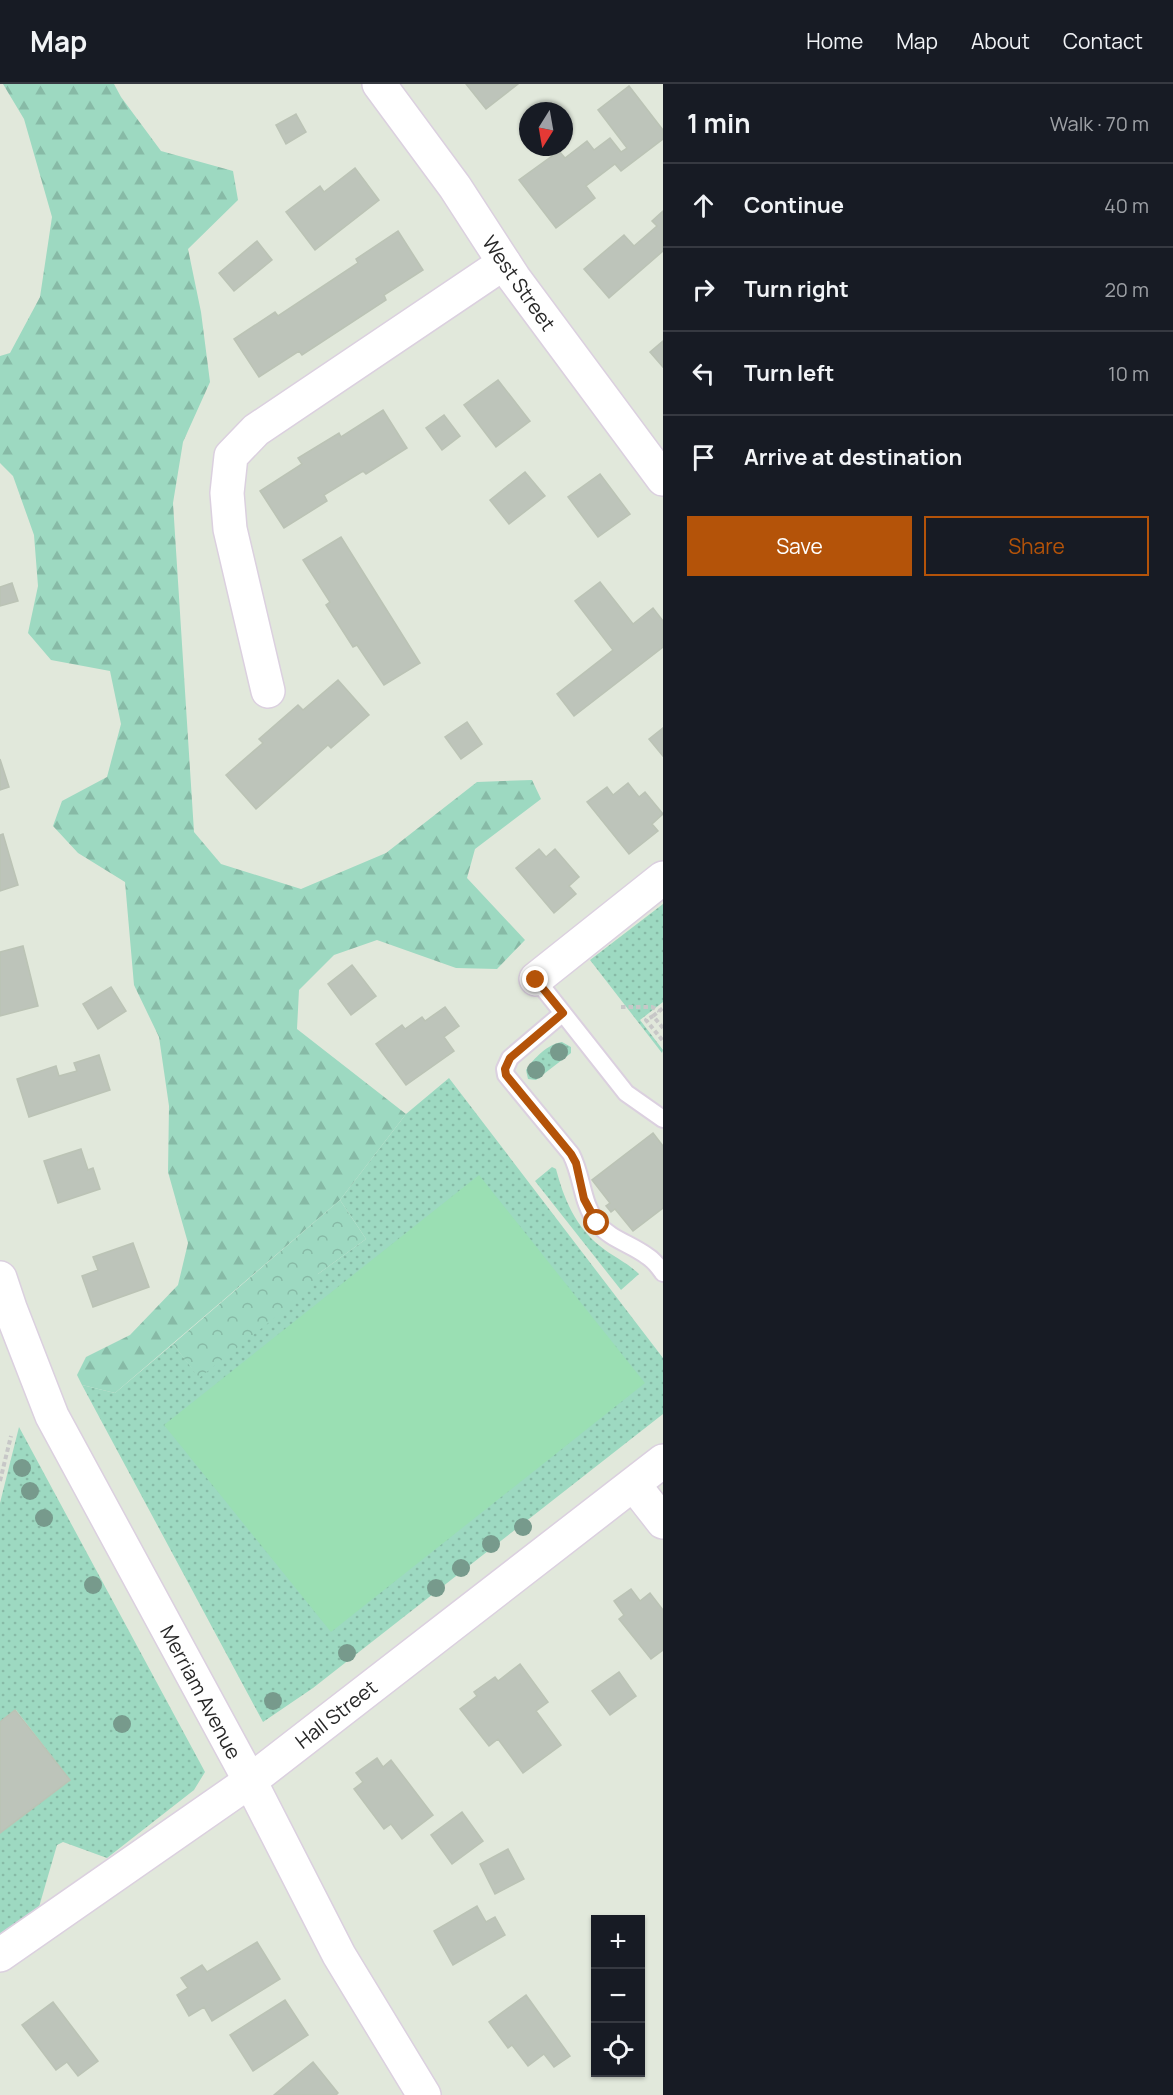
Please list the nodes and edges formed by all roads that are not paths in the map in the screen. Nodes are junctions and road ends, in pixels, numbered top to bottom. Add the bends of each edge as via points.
1 (379, 84) edge
2 (504, 263) junction
3 (663, 479) edge
4 (268, 691) dead end
5 (663, 878) edge
6 (536, 980) joint
7 (563, 1013) junction
8 (663, 1119) edge
9 (663, 1273) edge
10 (0, 1278) edge
11 (663, 1461) edge
12 (634, 1485) junction
13 (663, 1522) edge
14 (250, 1781) junction
15 (0, 1955) edge
16 (424, 2095) edge

1 - 2 street, West Street
2 - 3 street, West Street
2 - 4 street via 256,430 231,456 227,493 230,529
5 - 6 street
6 - 7 lane
7 - 8 lane via 626,1093
7 - 9 lane via 510,1058 506,1075 571,1154 584,1199 597,1223 648,1256
10 - 14 street, Merriam Avenue via 52,1416
11 - 12 street, Hall Street
12 - 13 street
12 - 14 street, Hall Street
14 - 15 street, Hall Street
14 - 16 street, Merriam Avenue via 339,1955

